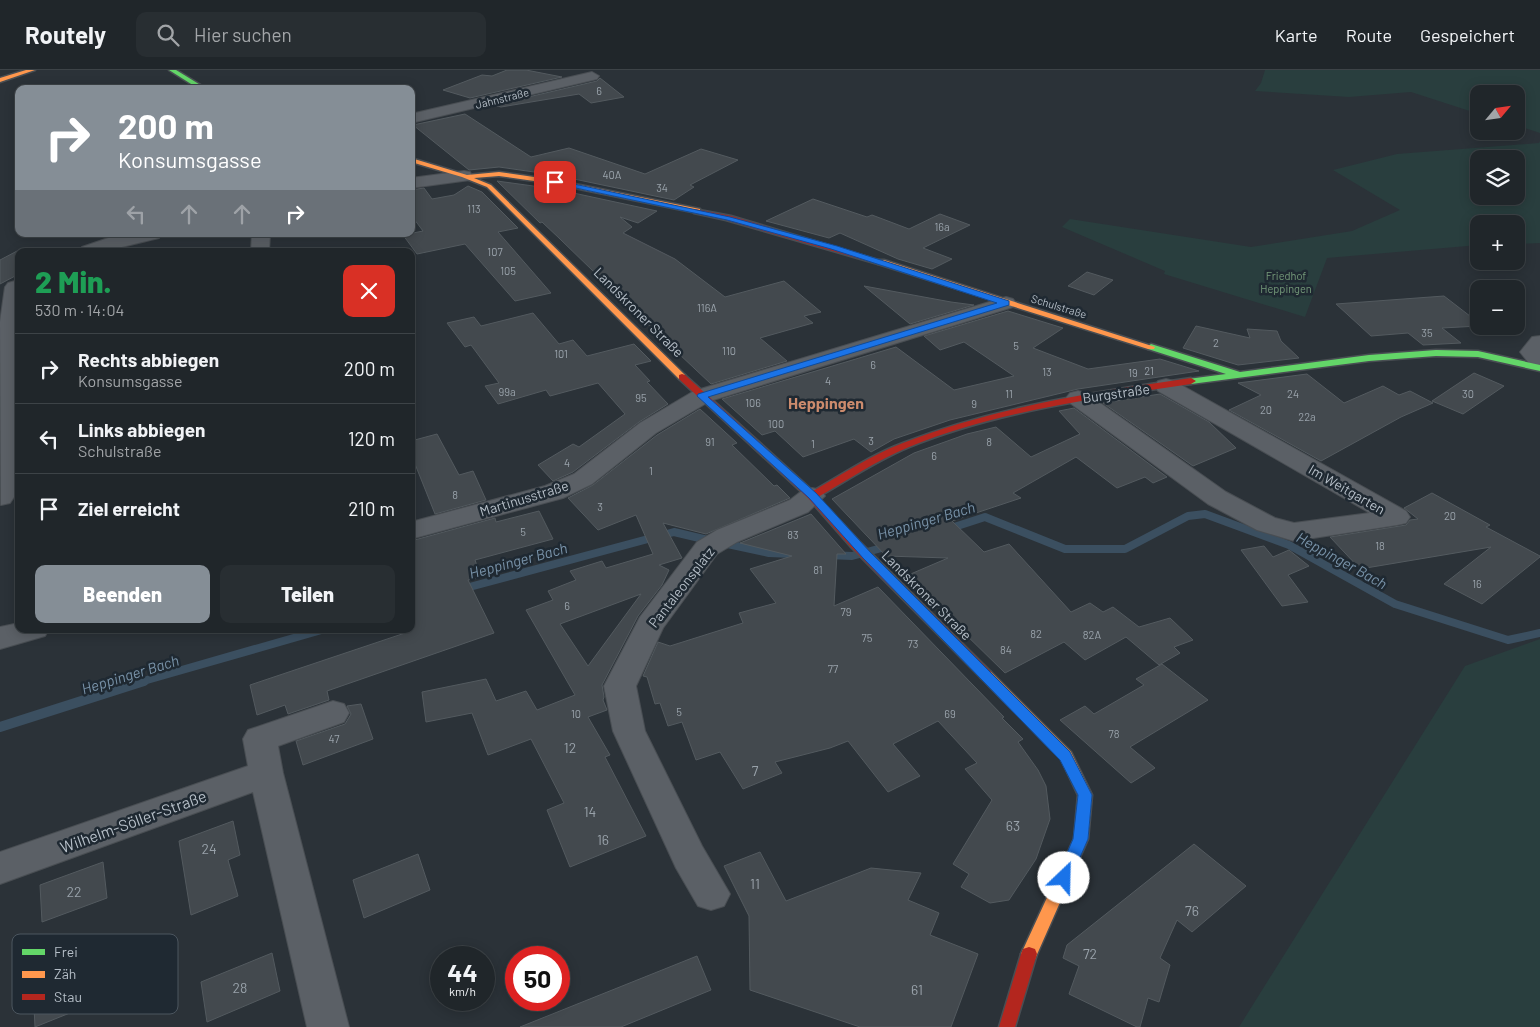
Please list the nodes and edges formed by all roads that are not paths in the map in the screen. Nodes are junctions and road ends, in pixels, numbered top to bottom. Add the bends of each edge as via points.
1 (6, 70) edge
2 (32, 70) edge
3 (172, 70) edge
4 (0, 72) edge
5 (592, 76) dead end
6 (0, 80) edge
7 (197, 85) edge
8 (415, 118) edge
9 (415, 161) edge
10 (464, 176) junction
11 (415, 183) edge
12 (136, 237) edge
13 (97, 248) edge
14 (11, 290) edge
15 (1006, 303) junction
16 (1540, 342) edge
17 (1540, 362) edge
18 (1540, 368) edge
19 (1237, 374) junction
20 (1166, 386) junction
21 (702, 396) junction
22 (1078, 398) junction
23 (7, 496) edge
24 (812, 496) junction
25 (415, 530) edge
26 (19, 633) edge
27 (0, 638) edge
28 (333, 713) dead end
29 (266, 773) junction
30 (0, 868) edge
31 (711, 894) dead end
32 (328, 1027) edge
33 (1007, 1027) edge

1 - 4 main road
2 - 6 main road
3 - 7 main road
5 - 8 street, Jahnstraße
9 - 10 main road, Landskroner Straße
10 - 11 street
10 - 15 main road, Schulstraße via 499,174 555,182 728,218 834,247
10 - 21 main road, Landskroner Straße via 488,186 510,206
12 - 13 street
14 - 23 street
15 - 19 main road, Schulstraße
15 - 21 street, Martinusstraße
16 - 17 street via 1531,352
18 - 19 main road, Burgstraße via 1478,354 1436,353
19 - 20 main road, Burgstraße
20 - 22 main road, Burgstraße
20 - 22 street, Im Weitgarten via 1397,517 1294,532 1266,524 1217,498
21 - 24 main road, Landskroner Straße
21 - 25 street, Martinusstraße via 648,428 583,479 554,492
22 - 24 main road, Burgstraße via 958,427 904,446
24 - 31 street, Pantaleonsplatz via 800,506 717,542 650,624 620,686 628,731 689,857
24 - 33 main road, Landskroner Straße via 1066,756 1085,795 1081,839 1026,960
26 - 27 street
28 - 29 street via 260,738
29 - 30 street, Wilhelm-Söller-Straße
29 - 32 street

